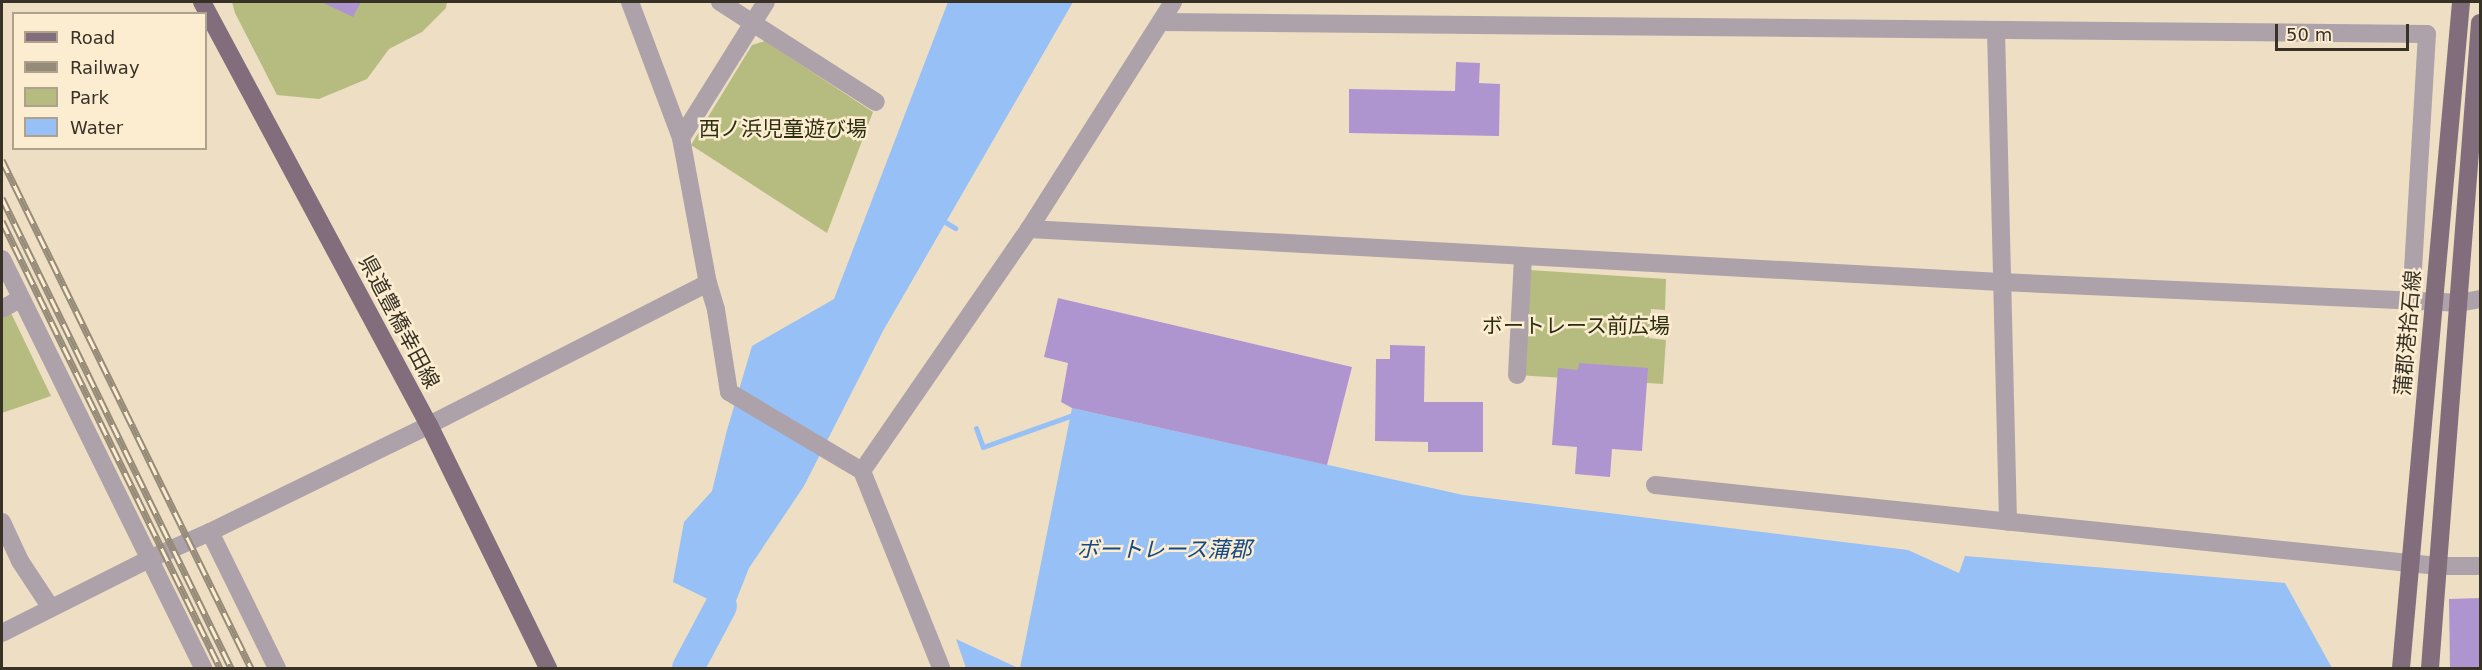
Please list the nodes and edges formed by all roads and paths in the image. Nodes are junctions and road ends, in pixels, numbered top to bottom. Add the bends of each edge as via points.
1 (202, 2) edge
2 (630, 2) edge
3 (720, 2) edge
4 (766, 2) edge
5 (1173, 2) edge
6 (2461, 2) edge
7 (753, 21) junction
8 (1161, 22) junction
9 (2481, 23) edge
10 (1996, 30) junction
11 (876, 102) dead end
12 (681, 138) junction
13 (1029, 229) junction
14 (1523, 257) junction
15 (2, 259) edge
16 (2001, 282) junction
17 (708, 283) junction
18 (20, 299) junction
19 (2481, 299) edge
20 (2411, 300) junction
21 (2433, 301) junction
22 (2458, 303) junction
23 (2, 309) edge
24 (1517, 375) dead end
25 (429, 425) junction
26 (862, 471) junction
27 (1655, 485) dead end
28 (2, 522) edge
29 (2008, 522) junction
30 (210, 532) junction
31 (147, 560) junction
32 (2410, 563) junction
33 (2438, 566) junction
34 (2481, 566) edge
35 (51, 608) junction
36 (2, 633) edge
37 (544, 667) edge
38 (203, 669) edge
39 (277, 669) edge
40 (941, 669) edge
41 (2401, 669) edge
42 (2430, 669) edge

1 - 25 main road, 県道豊橋幸田線
2 - 12 street
3 - 7 street
4 - 7 street
5 - 8 street
6 - 21 main road, 蒲郡港拾石線
7 - 11 street
7 - 12 street
8 - 10 street
8 - 13 street
9 - 22 main road
10 - 16 street
10 - 20 street via 2427,34
12 - 17 street
13 - 14 street
13 - 26 street
14 - 16 street
14 - 24 street
15 - 18 street
16 - 20 street
16 - 29 street
17 - 25 street
17 - 26 street via 729,392
18 - 23 street
18 - 31 street
19 - 22 street
20 - 21 street
21 - 22 street
21 - 32 main road, 蒲郡港拾石線
22 - 33 main road
25 - 30 street
25 - 37 main road, 県道豊橋幸田線
26 - 40 street
27 - 29 street
28 - 35 street via 20,561
29 - 32 street
30 - 31 street
30 - 39 street
31 - 35 street
31 - 38 street
32 - 33 street
32 - 41 main road, 蒲郡港拾石線
33 - 34 street
33 - 42 main road
35 - 36 street

